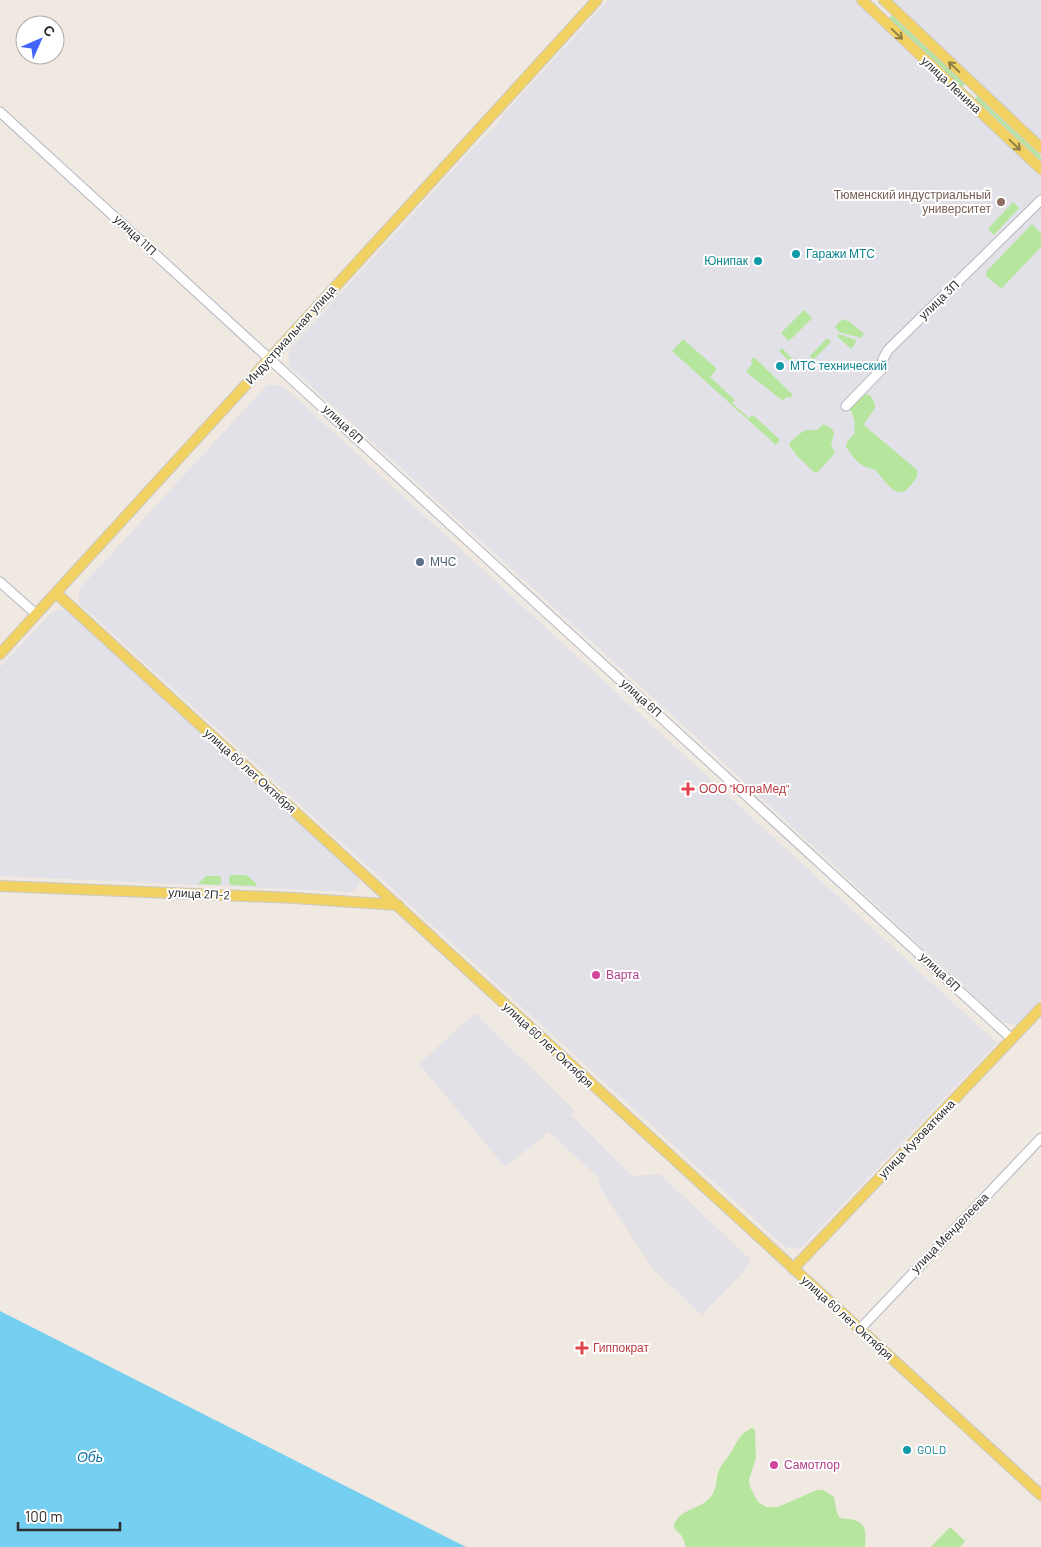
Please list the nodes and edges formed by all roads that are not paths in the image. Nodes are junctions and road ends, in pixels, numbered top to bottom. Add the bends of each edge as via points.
1 (591, 0) edge
2 (597, 0) edge
3 (862, 0) edge
4 (884, 0) edge
5 (582, 16) junction
6 (974, 86) junction
7 (964, 97) junction
8 (0, 112) edge
9 (1041, 148) edge
10 (1041, 169) edge
11 (1041, 200) edge
12 (270, 358) junction
13 (846, 406) dead end
14 (0, 582) edge
15 (56, 593) junction
16 (36, 614) junction
17 (0, 654) edge
18 (0, 886) edge
19 (398, 905) junction
20 (1041, 1008) edge
21 (1012, 1039) junction
22 (1041, 1138) edge
23 (793, 1269) junction
24 (860, 1329) junction
25 (1041, 1495) edge

1 - 5 main road, Индустриальная улица
2 - 5 main road, Индустриальная улица
3 -> 7 main road, улица Ленина
6 -> 4 main road, улица Ленина
5 - 12 main road, Индустриальная улица
6 - 7 main road
6 - 9 main road, улица Ленина
7 -> 10 main road, улица Ленина
8 - 12 street, улица 11П
11 - 13 street, улица 3П via 888,350 881,370
12 - 15 main road, Индустриальная улица
12 - 21 street, улица 6П
14 - 16 street
15 - 16 main road, Индустриальная улица
15 - 19 main road, улица 60 лет Октября
16 - 17 main road, Индустриальная улица
18 - 19 main road, улица 2П-2
19 - 23 main road, улица 60 лет Октября
20 - 21 main road, улица Кузоваткина
21 - 23 main road, улица Кузоваткина
22 - 24 street, улица Менделеева
23 - 24 main road, улица 60 лет Октября
24 - 25 main road, улица 60 лет Октября

